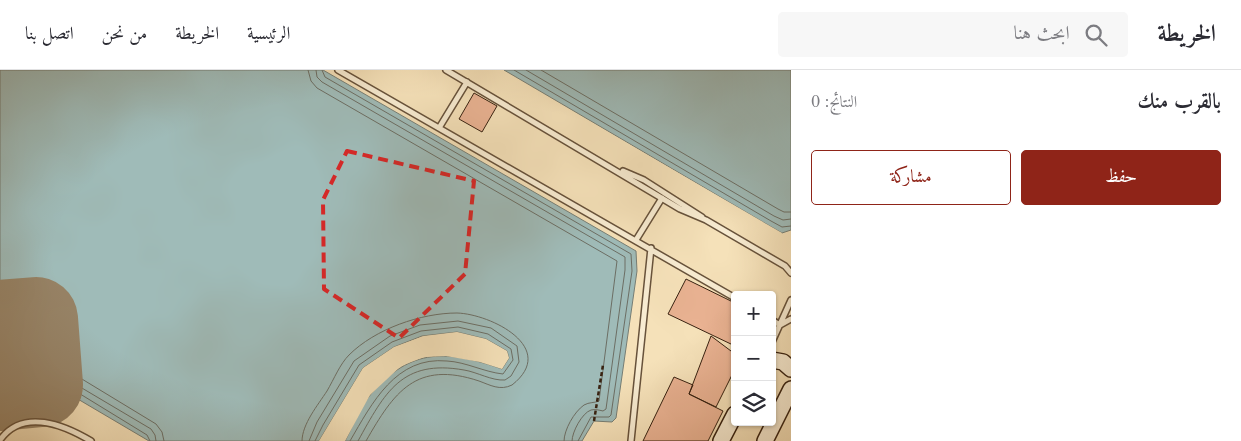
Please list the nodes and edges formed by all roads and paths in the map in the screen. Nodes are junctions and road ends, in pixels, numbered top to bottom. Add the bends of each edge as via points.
1 (338, 70) edge
2 (446, 70) edge
3 (467, 82) junction
4 (439, 128) junction
5 (618, 170) junction
6 (662, 198) junction
7 (706, 220) junction
8 (636, 240) junction
9 (651, 248) junction
10 (791, 273) edge
11 (731, 296) edge
12 (791, 300) edge
13 (791, 319) edge
14 (776, 322) edge
15 (780, 325) junction
16 (775, 336) edge
17 (776, 361) edge
18 (604, 365) dead end
19 (791, 369) edge
20 (791, 389) edge
21 (594, 421) dead end
22 (731, 422) edge
23 (0, 440) edge
24 (91, 441) edge
25 (631, 441) edge
26 (721, 441) edge
27 (765, 441) edge

1 - 4 lane
2 - 3 lane
3 - 4 lane
3 - 5 lane
4 - 8 lane
5 - 6 lane
5 - 7 lane via 672,196
6 - 7 lane
6 - 8 lane
7 - 10 lane via 785,266
8 - 9 lane
9 - 11 lane
9 - 25 lane
12 - 15 lane
13 - 15 lane
14 - 15 lane
15 - 16 lane
17 - 19 street
18 - 21 path
20 - 27 street
22 - 26 street
23 - 24 lane via 16,427 50,422

